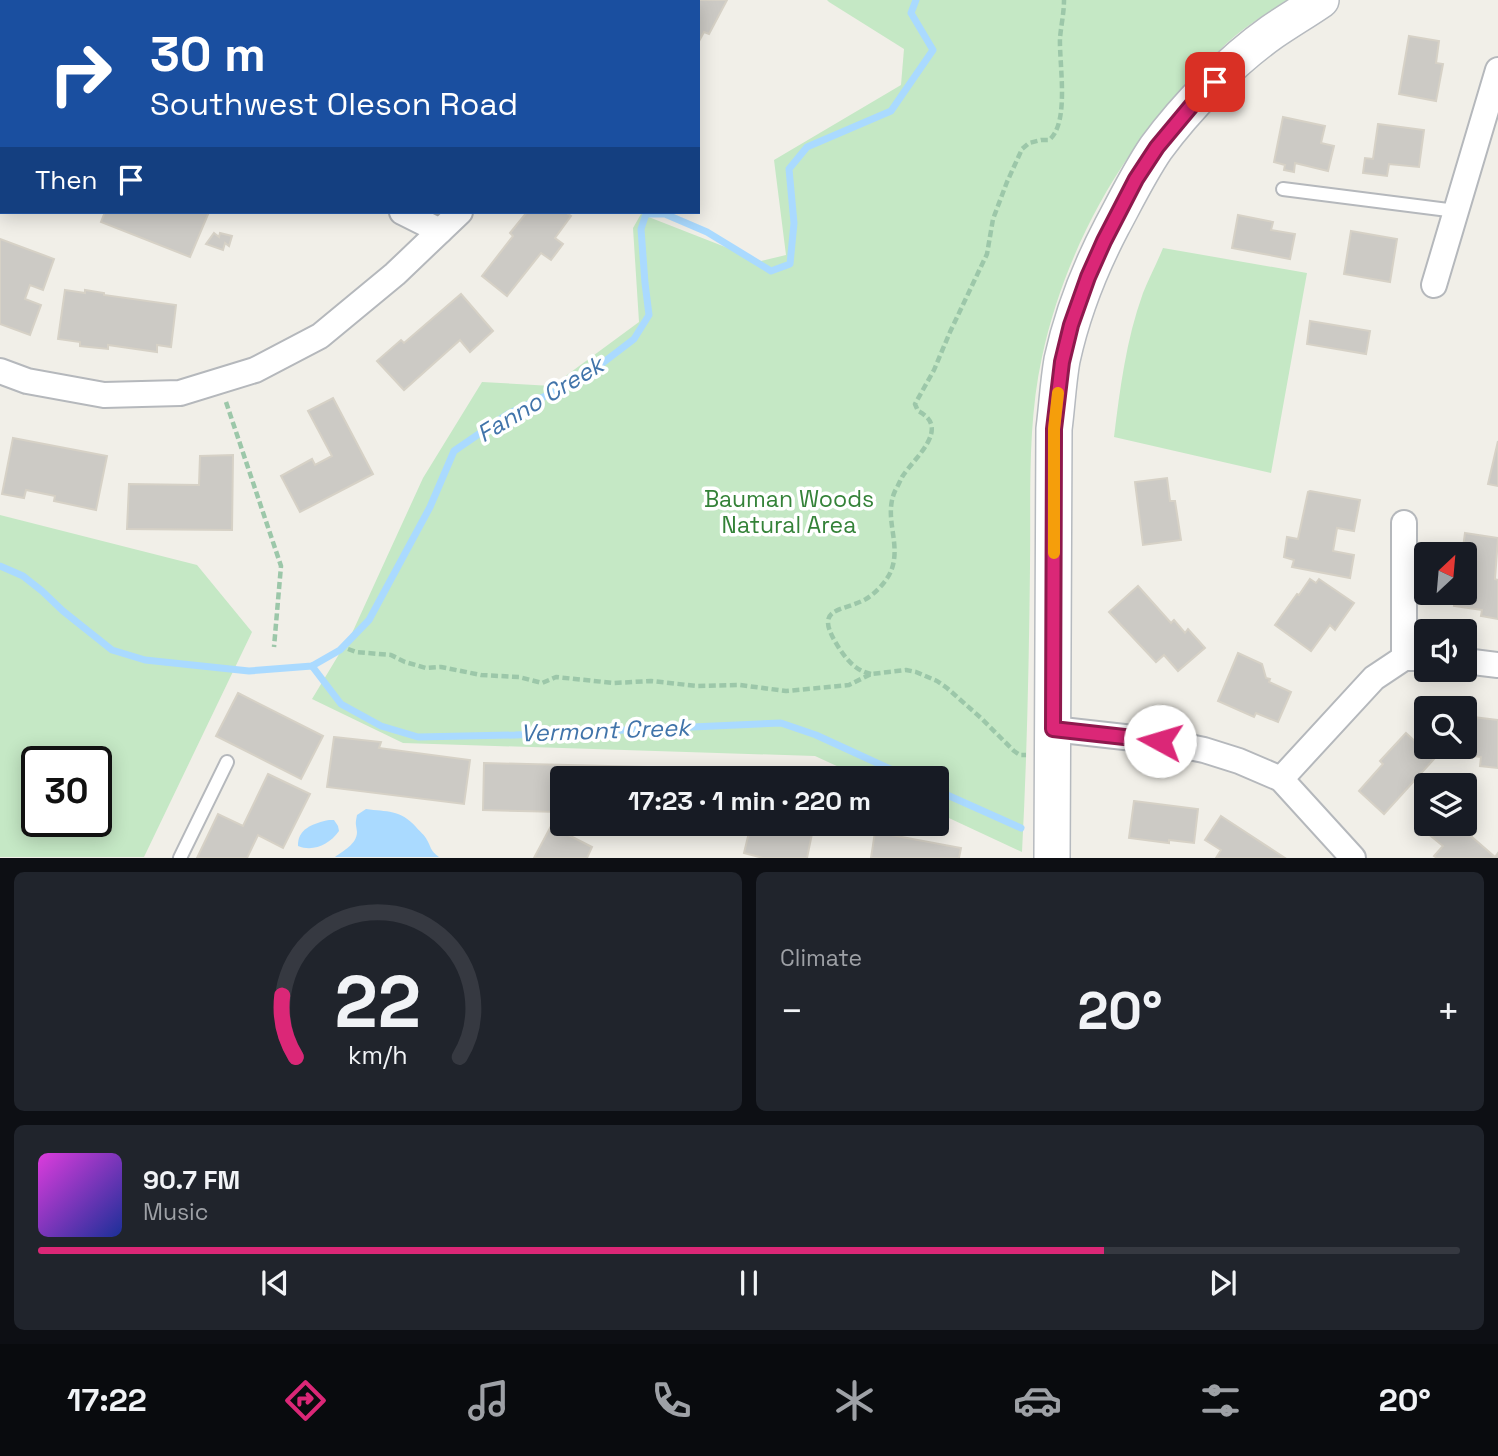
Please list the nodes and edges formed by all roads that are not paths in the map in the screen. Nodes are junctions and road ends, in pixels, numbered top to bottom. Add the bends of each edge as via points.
1 (1321, 0) edge
2 (1498, 71) edge
3 (1283, 188) dead end
4 (1456, 211) junction
5 (406, 214) edge
6 (458, 214) edge
7 (440, 231) junction
8 (1433, 285) dead end
9 (0, 371) edge
10 (1404, 523) dead end
11 (1414, 646) edge
12 (1414, 658) edge
13 (1477, 662) edge
14 (1498, 665) edge
15 (1053, 729) junction
16 (227, 762) dead end
17 (1281, 779) junction
18 (180, 858) edge
19 (1052, 858) edge
20 (1353, 858) edge

1 - 15 main road via 1232,65 1181,118 1136,179 1088,277 1062,362 1054,429
2 - 4 street
3 - 4 lane
4 - 8 street
5 - 7 street
6 - 7 street
7 - 9 street via 320,336 256,370 180,393 104,395 27,381
10 - 11 street
12 - 17 street via 1374,678
13 - 14 street
15 - 17 street via 1204,750
15 - 19 main road
16 - 18 lane
17 - 20 street

